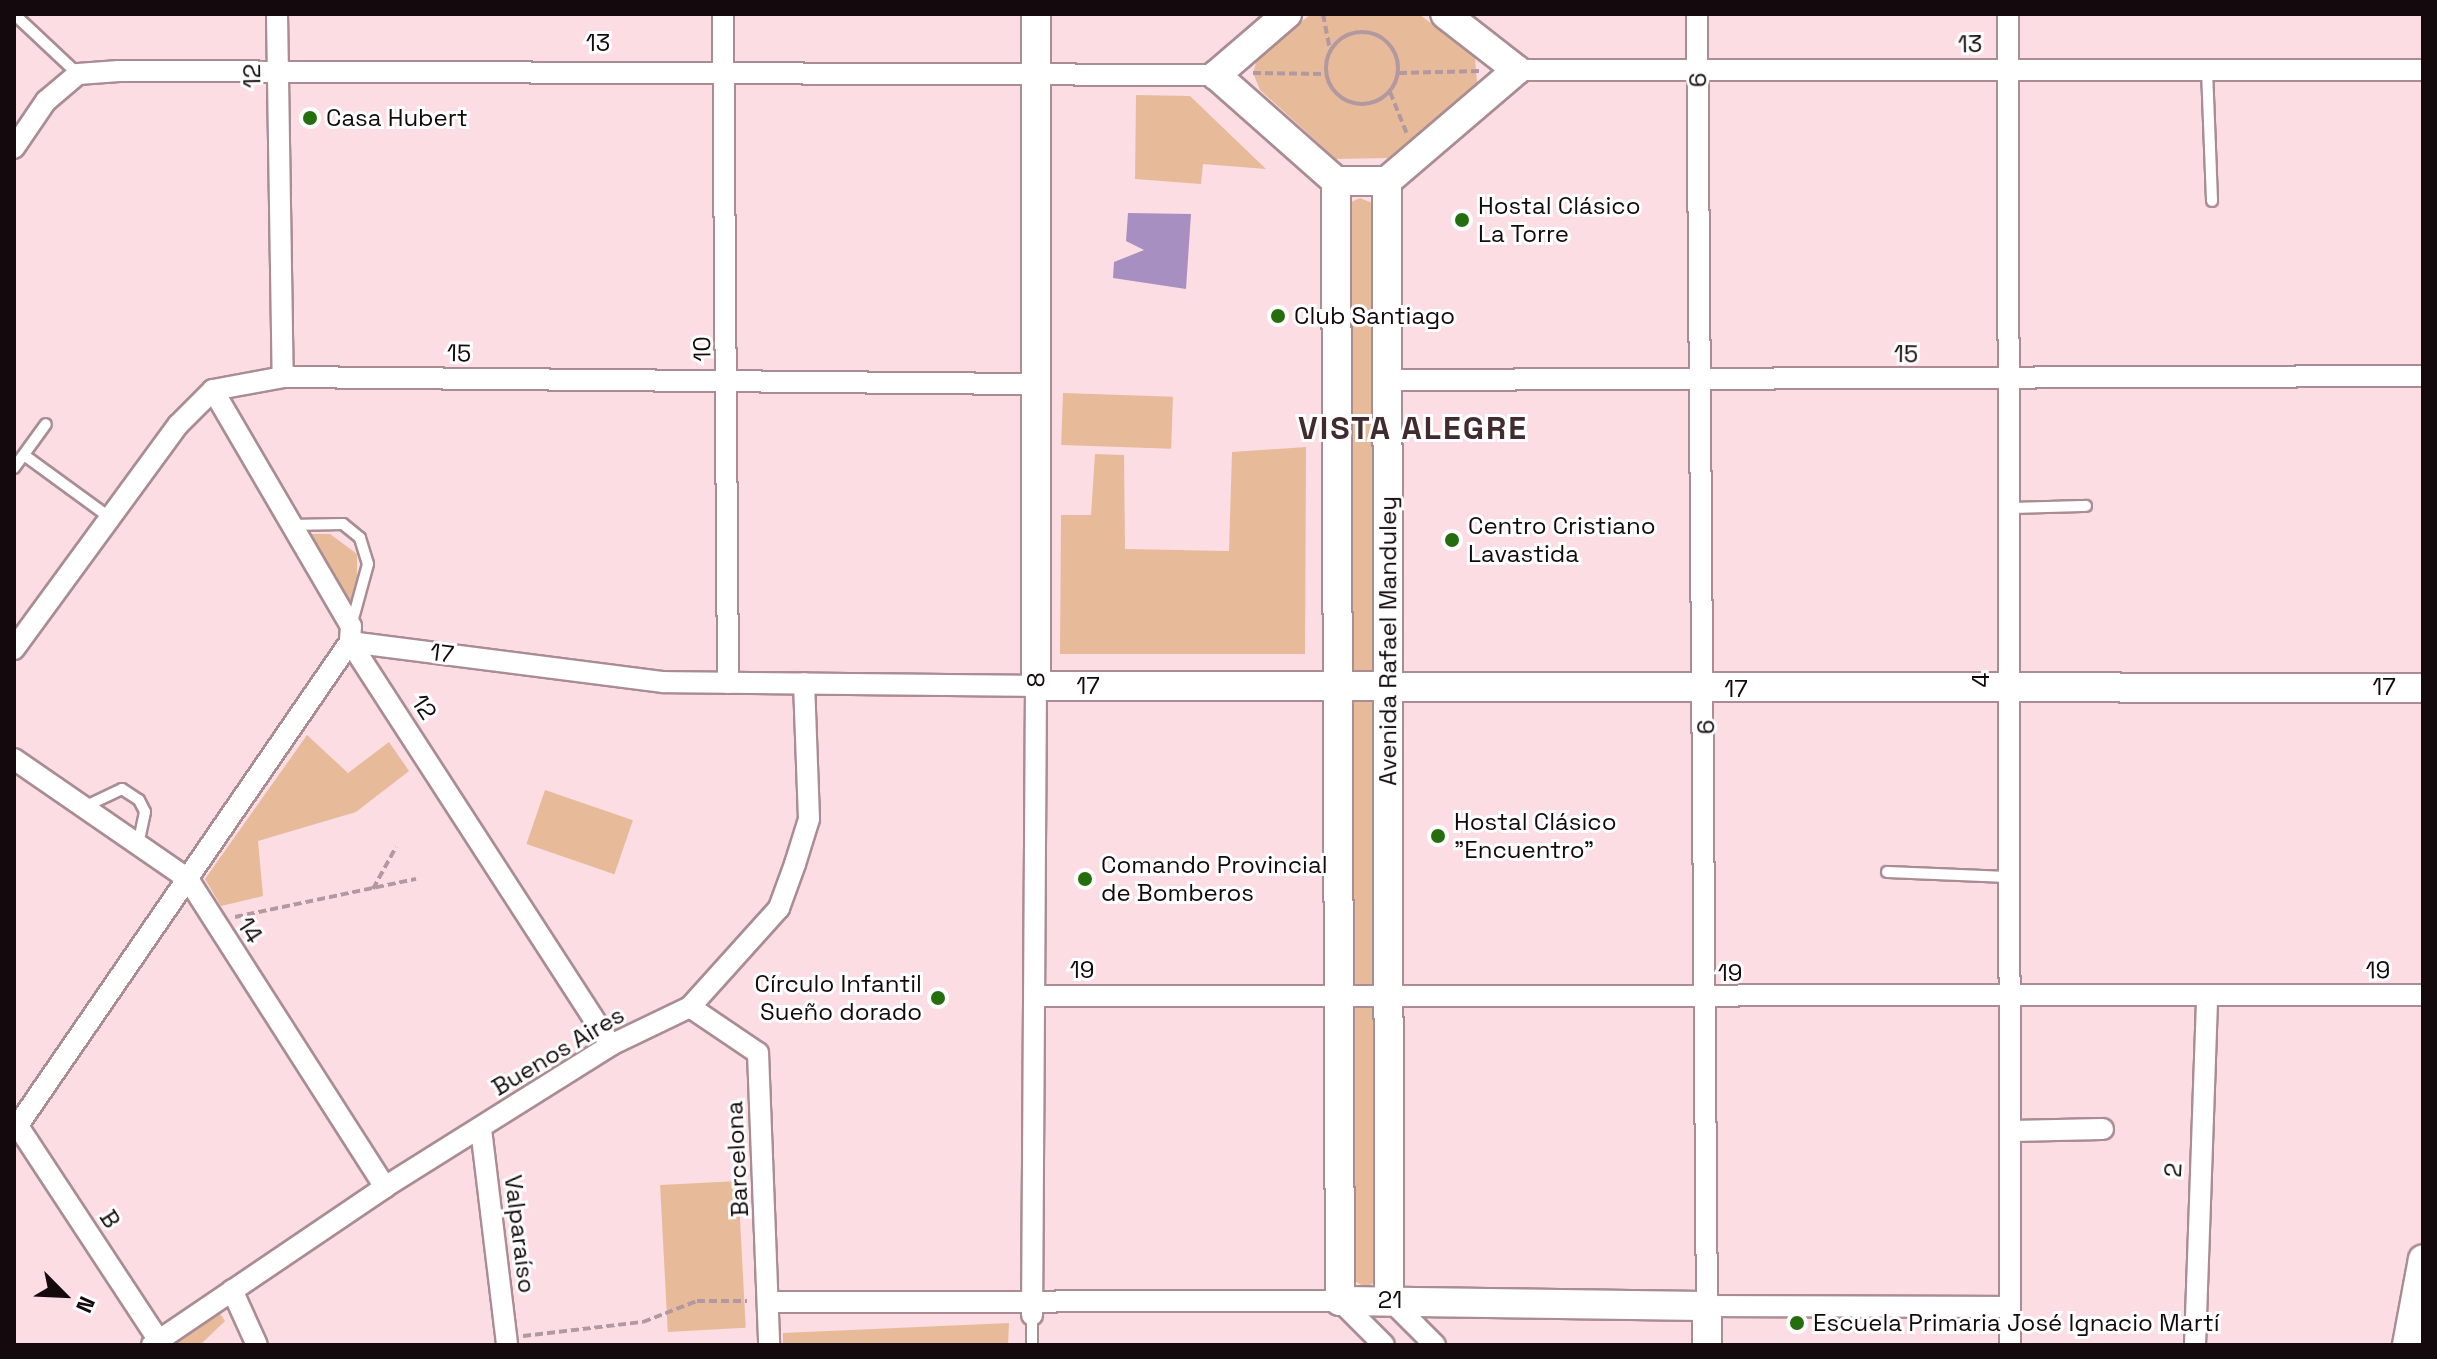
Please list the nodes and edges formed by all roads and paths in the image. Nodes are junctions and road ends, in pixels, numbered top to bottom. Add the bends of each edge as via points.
1 (14, 14) edge
2 (277, 14) edge
3 (723, 14) edge
4 (1036, 14) edge
5 (1287, 14) edge
6 (1323, 14) edge
7 (1445, 14) edge
8 (1697, 14) edge
9 (2008, 14) edge
10 (1330, 50) junction
11 (278, 70) junction
12 (1517, 70) junction
13 (2007, 70) junction
14 (2207, 70) junction
15 (2423, 70) edge
16 (725, 71) junction
17 (1036, 71) junction
18 (1399, 73) junction
19 (78, 74) junction
20 (1326, 74) junction
21 (1698, 74) junction
22 (1216, 75) junction
23 (1390, 92) junction
24 (14, 148) edge
25 (1416, 156) junction
26 (1336, 181) junction
27 (1387, 181) junction
28 (2212, 201) dead end
29 (2423, 376) edge
30 (283, 377) junction
31 (1700, 377) junction
32 (1387, 380) junction
33 (728, 382) junction
34 (2005, 382) junction
35 (1032, 384) junction
36 (213, 390) junction
37 (46, 424) dead end
38 (24, 455) junction
39 (14, 468) edge
40 (2086, 506) dead end
41 (2007, 508) junction
42 (109, 517) junction
43 (288, 525) junction
44 (351, 634) junction
45 (14, 649) edge
46 (728, 683) junction
47 (804, 683) junction
48 (1036, 686) junction
49 (1338, 687) junction
50 (1388, 687) junction
51 (1706, 688) junction
52 (2423, 688) edge
53 (2007, 690) junction
54 (14, 759) edge
55 (84, 807) junction
56 (138, 844) junction
57 (396, 847) dead end
58 (1887, 872) dead end
59 (2008, 877) junction
60 (188, 879) junction
61 (416, 879) dead end
62 (372, 890) junction
63 (214, 922) junction
64 (2423, 995) edge
65 (1037, 996) junction
66 (1339, 997) junction
67 (2207, 997) junction
68 (1388, 998) junction
69 (1704, 999) junction
70 (2011, 999) junction
71 (690, 1007) junction
72 (611, 1045) junction
73 (16, 1128) edge
74 (481, 1129) junction
75 (2103, 1129) dead end
76 (2011, 1131) junction
77 (385, 1187) junction
78 (2423, 1259) edge
79 (232, 1290) junction
80 (1389, 1299) junction
81 (1340, 1301) junction
82 (770, 1302) junction
83 (1707, 1306) junction
84 (1032, 1307) junction
85 (2010, 1307) junction
86 (507, 1341) edge
87 (156, 1343) edge
88 (257, 1345) edge
89 (769, 1345) edge
90 (1032, 1345) edge
91 (1384, 1345) edge
92 (1435, 1345) edge
93 (1707, 1345) edge
94 (2010, 1345) edge
95 (2195, 1345) edge
96 (2407, 1345) edge

1 - 19 lane
2 - 11 street, 12
3 - 16 street, 10
4 - 17 main road, 8
5 - 22 main road
6 - 10 path
7 - 12 main road
8 - 21 street, 6
9 - 13 street, 4
10 - 18 path via 1355,32 1377,35 1394,50
10 - 20 path
11 - 16 street, 13
11 - 19 street, 13
11 - 30 street, 12
12 - 18 path
12 - 21 street, 13
12 - 25 main road
13 - 14 street, 13
13 - 21 street, 13
13 - 34 street, 4
14 - 15 street, 13
14 - 28 lane
16 - 17 street, 13
16 - 33 street, 10
17 - 22 street, 13
17 - 35 main road, 8
18 - 23 path
19 - 24 street via 46,101
20 - 22 path
20 - 23 path via 1335,93 1352,104 1373,103
21 - 31 street, 6
22 - 26 main road
23 - 25 path
25 - 27 main road
26 - 27 main road
26 - 49 main road, Avenida Rafael Manduley
27 - 32 main road, Avenida Rafael Manduley
29 - 34 street, 15
30 - 33 street, 15
30 - 36 street, 15
31 - 32 street, 15
31 - 34 street, 15
31 - 51 street, 6
32 - 50 main road, Avenida Rafael Manduley
33 - 35 street, 15
33 - 46 street, 10
34 - 41 street, 4
35 - 48 main road, 8
36 - 42 street
36 - 43 street, 12
37 - 38 lane
38 - 39 lane
38 - 42 lane
40 - 41 lane
41 - 53 street, 4
42 - 45 street
43 - 44 street, 12
43 - 44 lane via 343,524 360,538 368,564
44 - 46 street, 17 via 663,682
44 - 60 street
44 - 72 street, 12
46 - 47 street, 17
47 - 48 street, 17
47 - 71 street, Buenos Aires via 809,819 795,864 779,908
48 - 49 main road, 17
48 - 65 street, 8
49 - 50 main road, 17
49 - 66 main road, Avenida Rafael Manduley
50 - 51 main road, 17
50 - 68 main road, Avenida Rafael Manduley
51 - 53 main road, 17
51 - 69 street, 6
52 - 53 main road, 17
53 - 59 street, 4
54 - 55 street, 14
55 - 56 street, 14
55 - 56 lane via 122,789 139,800 145,812
56 - 60 street, 14
57 - 62 path
58 - 59 lane
59 - 70 street, 4
60 - 63 street, 14
60 - 73 street
61 - 62 path
62 - 63 path
63 - 77 street, 14
64 - 67 street, 19
65 - 66 street, 19
65 - 84 street, 8
66 - 68 street, 19
66 - 81 main road, Avenida Rafael Manduley
67 - 70 street, 19
67 - 95 street, 2
68 - 69 street, 19
68 - 80 main road, Avenida Rafael Manduley
69 - 70 street, 19
69 - 83 street, 6
70 - 76 street, 4
71 - 72 street, Buenos Aires
71 - 82 street, Barcelona via 758,1053
72 - 74 street, Buenos Aires
73 - 87 street, B
74 - 77 street, Buenos Aires
74 - 86 street, Valparaíso
75 - 76 street
76 - 85 street, 4
77 - 79 street, Buenos Aires
78 - 96 main road
79 - 87 street, Buenos Aires
79 - 88 street
80 - 81 main road, 21
80 - 83 main road, 21
80 - 92 street
81 - 84 street, 21
81 - 91 street
82 - 84 street, 21
82 - 86 path via 697,1301 643,1322
82 - 89 street, Barcelona
83 - 85 street, 21
83 - 93 main road, 6
84 - 90 lane, 8
85 - 94 street, 4

